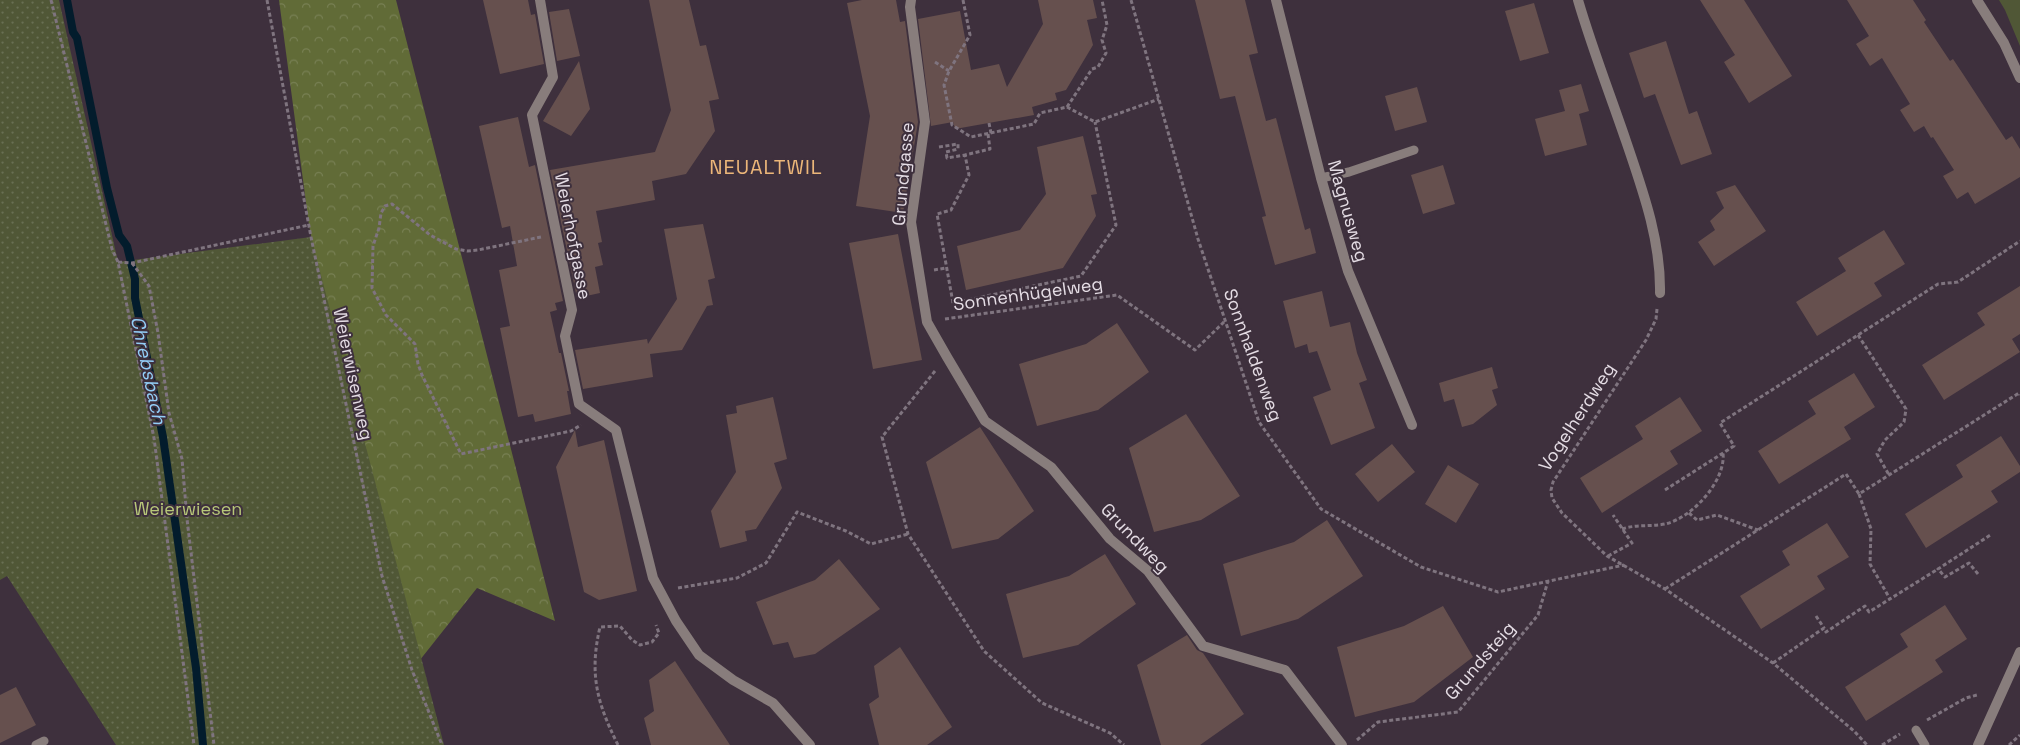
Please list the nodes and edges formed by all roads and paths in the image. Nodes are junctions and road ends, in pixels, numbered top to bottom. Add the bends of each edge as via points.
1 (51, 0) edge
2 (267, 0) edge
3 (540, 0) edge
4 (910, 0) edge
5 (963, 0) edge
6 (1102, 0) edge
7 (1131, 0) edge
8 (1276, 0) edge
9 (1578, 0) edge
10 (1977, 0) edge
11 (2020, 78) edge
12 (1159, 99) junction
13 (1067, 107) junction
14 (1095, 122) junction
15 (989, 123) dead end
16 (989, 133) junction
17 (921, 150) junction
18 (1414, 150) dead end
19 (965, 155) junction
20 (1321, 178) junction
21 (308, 225) junction
22 (557, 234) junction
23 (2020, 241) edge
24 (118, 262) junction
25 (132, 263) junction
26 (946, 268) junction
27 (935, 270) dead end
28 (1660, 293) joint
29 (1225, 321) junction
30 (927, 322) junction
31 (1858, 335) junction
32 (947, 357) junction
33 (2020, 395) edge
34 (591, 413) junction
35 (1412, 425) dead end
36 (1723, 453) junction
37 (1889, 475) junction
38 (1665, 490) dead end
39 (1859, 494) junction
40 (1689, 514) junction
41 (1613, 515) dead end
42 (1622, 529) junction
43 (1758, 530) junction
44 (908, 534) junction
45 (1992, 534) dead end
46 (1607, 556) junction
47 (1624, 566) junction
48 (1938, 569) junction
49 (1978, 574) dead end
50 (1548, 581) junction
51 (1665, 589) junction
52 (661, 592) junction
53 (1890, 599) junction
54 (1816, 616) dead end
55 (655, 621) dead end
56 (1824, 628) junction
57 (2020, 652) edge
58 (1773, 663) junction
59 (1916, 730) dead end
60 (2020, 734) edge
61 (1981, 744) edge
62 (194, 745) edge
63 (214, 745) edge
64 (442, 745) edge
65 (618, 745) edge
66 (810, 745) edge
67 (1124, 745) edge
68 (1342, 745) edge
69 (1351, 745) edge
70 (1868, 745) edge
71 (1925, 745) edge
72 (2009, 745) edge

1 - 24 path via 112,249
2 - 21 path, Weierwisenweg
3 - 22 street, Weierhofgasse via 552,76 532,115
4 - 17 street, Grundgasse via 925,122
5 - 16 path via 970,35 944,85 952,125 971,137
6 - 13 path via 1107,25 1102,40 1106,53
7 - 12 path, Sonnhaldenweg
8 - 20 street, Magnusweg
9 - 28 street via 1642,186 1660,267
10 - 11 street via 2004,43
12 - 14 path
12 - 29 path, Sonnhaldenweg via 1198,239
13 - 14 path
13 - 16 path via 1040,113 1034,124
14 - 26 path via 1116,225 1081,276 954,303
15 - 16 path
16 - 19 path via 990,149
17 - 19 path via 958,144 958,150 946,152 947,158
17 - 30 street, Grundgasse via 911,222
18 - 20 lane
19 - 26 path via 969,176 951,210 936,214
20 - 35 street, Magnusweg via 1348,271
21 - 25 path
21 - 64 path, Weierwisenweg via 382,576 412,670
22 - 34 street, Weierhofgasse via 572,310 565,336 579,404
22 - 34 path via 467,251 430,235 392,204 381,213 373,246 372,288 386,315 414,344 422,375 461,454 571,431 581,426
23 - 31 path via 1958,282 1938,284
24 - 25 path
24 - 62 path via 154,438
25 - 63 path via 150,286 169,413 182,459
26 - 27 path
28 - 46 path, Vogelherdweg via 1656,319 1646,340 1553,482 1551,490 1552,498 1562,513
29 - 30 path, Sonnenhügelweg via 1195,350 1117,295
29 - 50 path, Sonnhaldenweg via 1259,422 1321,509 1421,567 1498,592
30 - 32 street, Grundweg
31 - 36 path via 1720,423 1734,446
31 - 37 path via 1906,409 1904,422 1885,440 1877,454
32 - 44 path via 882,437
32 - 68 street, Grundweg via 985,421 1051,467 1110,539 1148,571 1203,646 1285,670
33 - 37 path
34 - 52 street, Weierhofgasse via 616,430 653,578
36 - 38 path
36 - 40 path via 1720,474
37 - 39 path
39 - 43 path via 1846,474
39 - 53 path via 1870,529 1870,564
40 - 42 path via 1665,524
40 - 43 path via 1697,520 1717,515
41 - 42 path
42 - 46 path via 1632,543
43 - 51 path
44 - 52 path via 871,544 797,512 766,563 737,578
44 - 67 path via 984,651 1042,702 1110,733
45 - 48 path
46 - 47 path, Vogelherdweg
47 - 50 path, Sonnhaldenweg
47 - 51 path, Vogelherdweg
48 - 49 path via 1945,578 1969,563
48 - 53 path
50 - 69 path, Grundsteig via 1538,615 1458,712 1378,722
51 - 58 path, Vogelherdweg
52 - 66 street, Weierhofgasse via 699,655 773,703
53 - 56 path via 1870,612 1865,606 1826,632
54 - 56 path
55 - 65 path via 659,633 652,642 640,645 620,626 600,627 594,675 606,720
56 - 58 path
57 - 61 street
58 - 70 path, Vogelherdweg
59 - 71 lane
60 - 72 path

